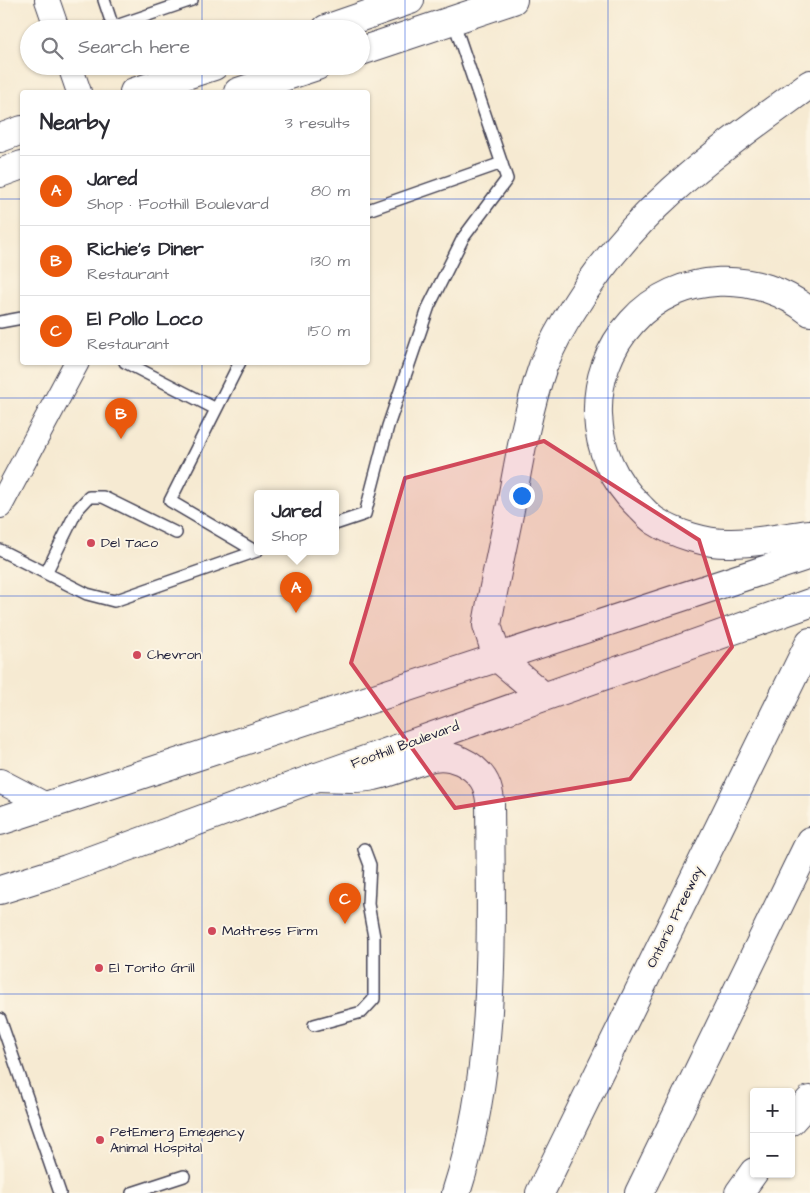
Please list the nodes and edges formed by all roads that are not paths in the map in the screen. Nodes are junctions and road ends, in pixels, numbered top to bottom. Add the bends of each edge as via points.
1 (47, 0) edge
2 (104, 0) edge
3 (192, 0) edge
4 (410, 0) edge
5 (513, 0) edge
6 (54, 20) edge
7 (111, 20) edge
8 (133, 20) edge
9 (352, 20) edge
10 (453, 20) junction
11 (370, 48) edge
12 (73, 75) edge
13 (186, 75) edge
14 (290, 75) edge
15 (810, 84) edge
16 (78, 90) edge
17 (140, 90) edge
18 (244, 90) edge
19 (20, 131) edge
20 (0, 138) edge
21 (502, 163) junction
22 (20, 166) edge
23 (0, 173) edge
24 (370, 209) edge
25 (810, 312) edge
26 (20, 318) edge
27 (0, 322) edge
28 (74, 365) edge
29 (132, 365) edge
30 (238, 365) edge
31 (216, 409) junction
32 (0, 506) edge
33 (339, 523) edge
34 (176, 534) dead end
35 (810, 534) edge
36 (0, 550) edge
37 (254, 550) edge
38 (254, 552) edge
39 (810, 554) edge
40 (46, 573) junction
41 (810, 603) edge
42 (810, 627) edge
43 (805, 652) edge
44 (497, 657) junction
45 (544, 696) junction
46 (317, 777) junction
47 (0, 781) edge
48 (46, 805) junction
49 (0, 821) edge
50 (810, 841) edge
51 (364, 849) dead end
52 (0, 890) edge
53 (0, 1020) edge
54 (314, 1025) dead end
55 (810, 1100) edge
56 (795, 1117) edge
57 (184, 1176) dead end
58 (750, 1178) edge
59 (60, 1193) edge
60 (132, 1193) edge
61 (456, 1193) edge
62 (540, 1193) edge
63 (639, 1193) edge
64 (739, 1193) edge

1 - 6 street
2 - 7 lane
3 - 8 lane
4 - 9 main road
5 - 10 main road
10 - 11 main road
10 - 21 lane
12 - 16 street
13 - 17 main road
14 - 18 main road
15 - 44 main road via 672,189 630,231 593,277 568,318 544,364 528,416 487,625
19 - 20 main road
21 - 24 lane
21 - 33 lane via 507,180 463,238 429,306 388,426 365,514
22 - 23 main road
25 - 35 main road via 775,290 751,283 724,281 676,291 632,321 616,343 604,370 596,418 611,468 627,494 655,521 692,537 730,544
26 - 27 lane
28 - 32 street
29 - 31 lane
30 - 31 lane
31 - 37 lane via 170,501
34 - 40 lane via 102,496 88,497 77,510
36 - 40 lane
38 - 40 lane via 114,601 87,594
39 - 44 main road
41 - 45 main road, Foothill Boulevard
42 - 43 main road, Ontario Freeway
43 - 62 main road, Ontario Freeway
44 - 45 main road
44 - 48 main road
45 - 46 main road, Foothill Boulevard
46 - 52 main road, Foothill Boulevard via 67,869
46 - 61 main road via 373,776 434,757 449,757 474,768 488,789 491,956 486,1042 470,1137
47 - 48 street
48 - 49 main road
50 - 63 main road
51 - 54 lane via 370,865 368,890 374,937 374,999 362,1012
53 - 59 lane
55 - 56 main road
57 - 60 lane
58 - 64 main road

